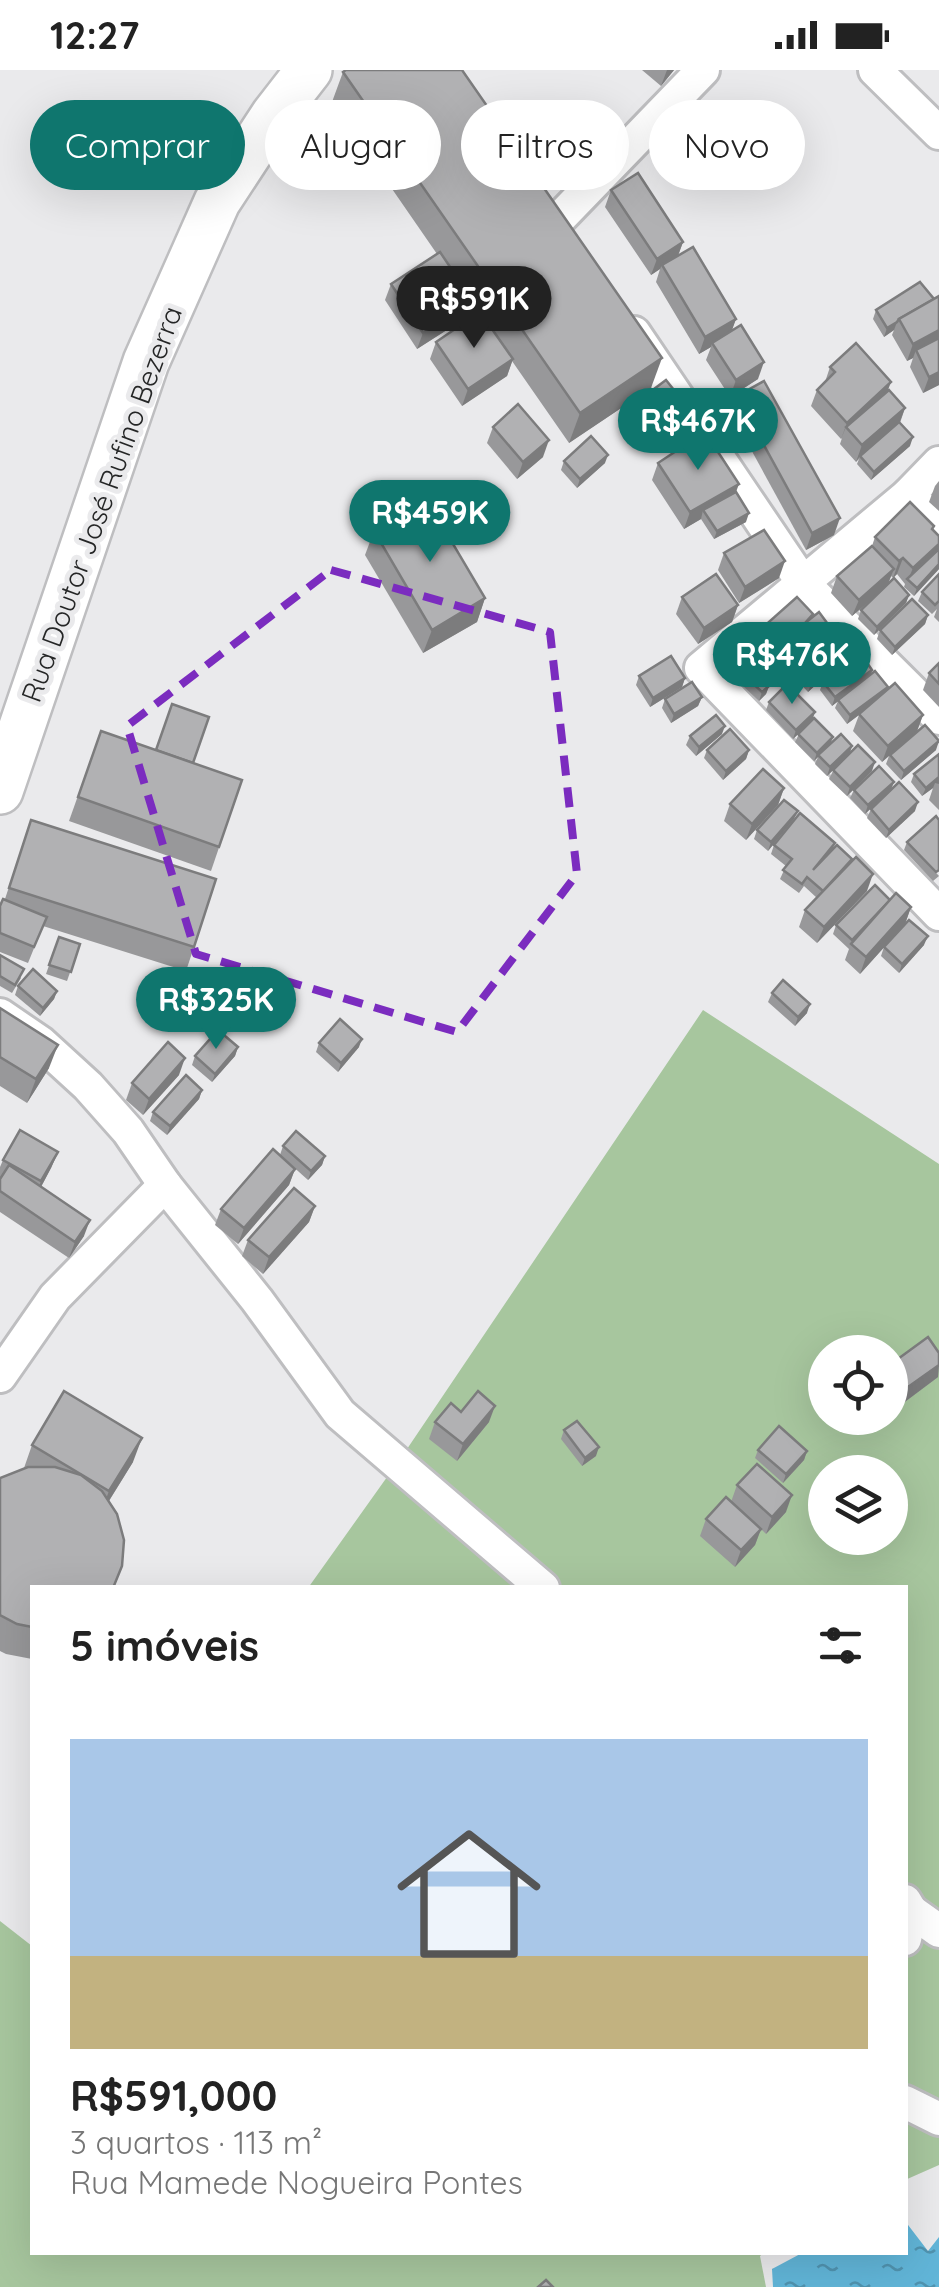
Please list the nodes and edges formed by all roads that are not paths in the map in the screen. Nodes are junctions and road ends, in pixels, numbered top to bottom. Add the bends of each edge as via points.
1 (308, 70) edge
2 (703, 70) edge
3 (874, 70) edge
4 (939, 133) edge
5 (537, 190) edge
6 (558, 220) junction
7 (580, 252) edge
8 (614, 302) edge
9 (939, 463) edge
10 (908, 495) junction
11 (939, 525) edge
12 (803, 583) junction
13 (939, 718) edge
14 (0, 790) edge
15 (939, 914) edge
16 (0, 1015) edge
17 (165, 1186) junction
18 (0, 1376) edge
19 (540, 1585) edge
20 (908, 1917) edge
21 (939, 1931) edge
22 (908, 2104) edge
23 (939, 2119) edge

1 - 14 main road, Rua Doutor José Rufino Bezerra via 217,202 146,362
2 - 6 street
3 - 4 street
5 - 6 street
6 - 7 street
8 - 12 street
9 - 10 street
10 - 11 street
10 - 12 street
12 - 13 street
12 - 15 street via 701,668
16 - 17 street via 88,1086
17 - 18 street via 55,1298
17 - 19 street via 340,1414
20 - 21 street
22 - 23 street

